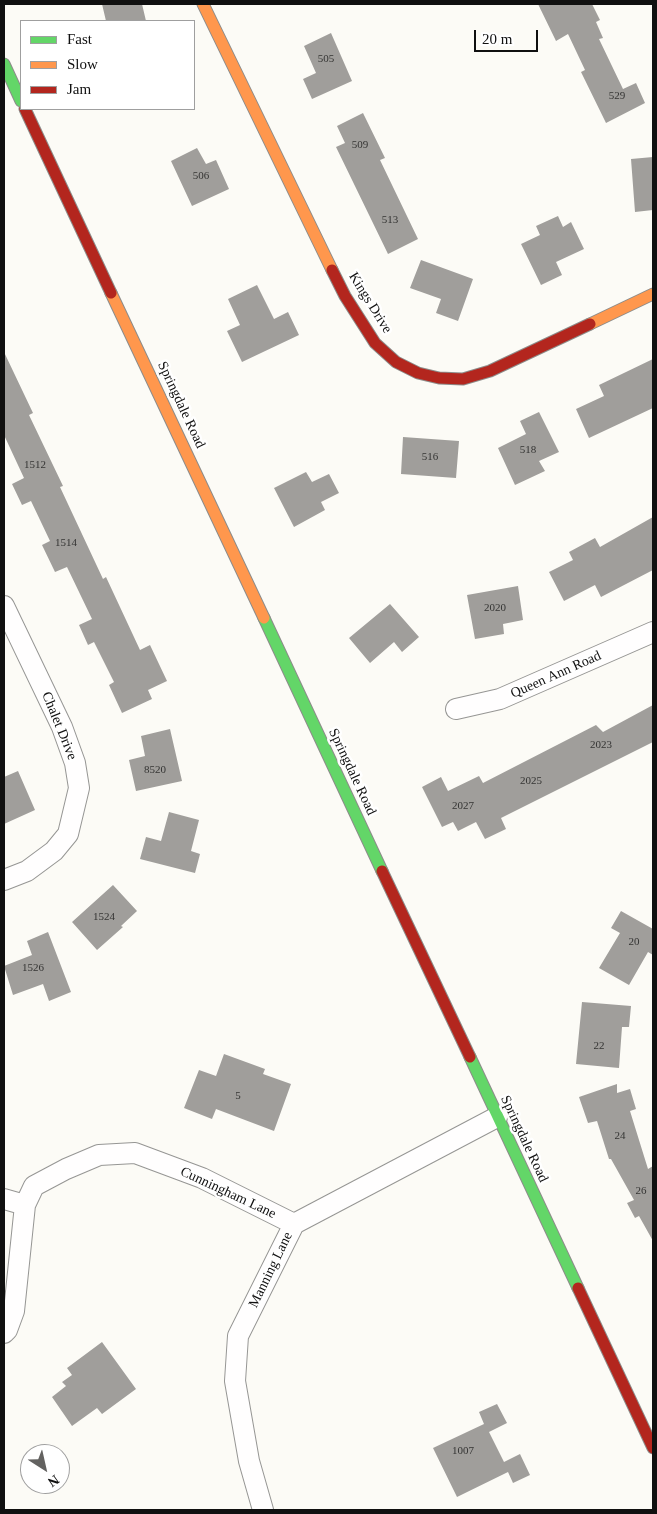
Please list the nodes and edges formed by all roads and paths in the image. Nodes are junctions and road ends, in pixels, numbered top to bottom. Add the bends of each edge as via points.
1 (203, 4) edge
2 (4, 64) edge
3 (20, 99) edge
4 (25, 110) edge
5 (653, 294) edge
6 (4, 606) edge
7 (653, 632) edge
8 (456, 709) dead end
9 (4, 880) edge
10 (497, 1117) junction
11 (4, 1198) edge
12 (25, 1205) junction
13 (294, 1224) junction
14 (4, 1333) edge
15 (653, 1448) edge
16 (263, 1510) edge

1 - 5 main road, Kings Drive via 345,296 375,343 396,362 418,373 463,379 490,371
2 - 3 main road
4 - 10 main road, Springdale Road
6 - 9 street, Chalet Drive via 62,727 75,763 79,788 68,834 54,851 27,870
7 - 8 street, Queen Ann Road via 500,699
10 - 13 street, Manning Lane
10 - 15 main road, Springdale Road
11 - 12 street
12 - 13 street, Cunningham Lane via 34,1186 66,1169 99,1155 135,1153 202,1178
12 - 14 street via 14,1311
13 - 16 street, Manning Lane via 238,1336 235,1381 249,1461

